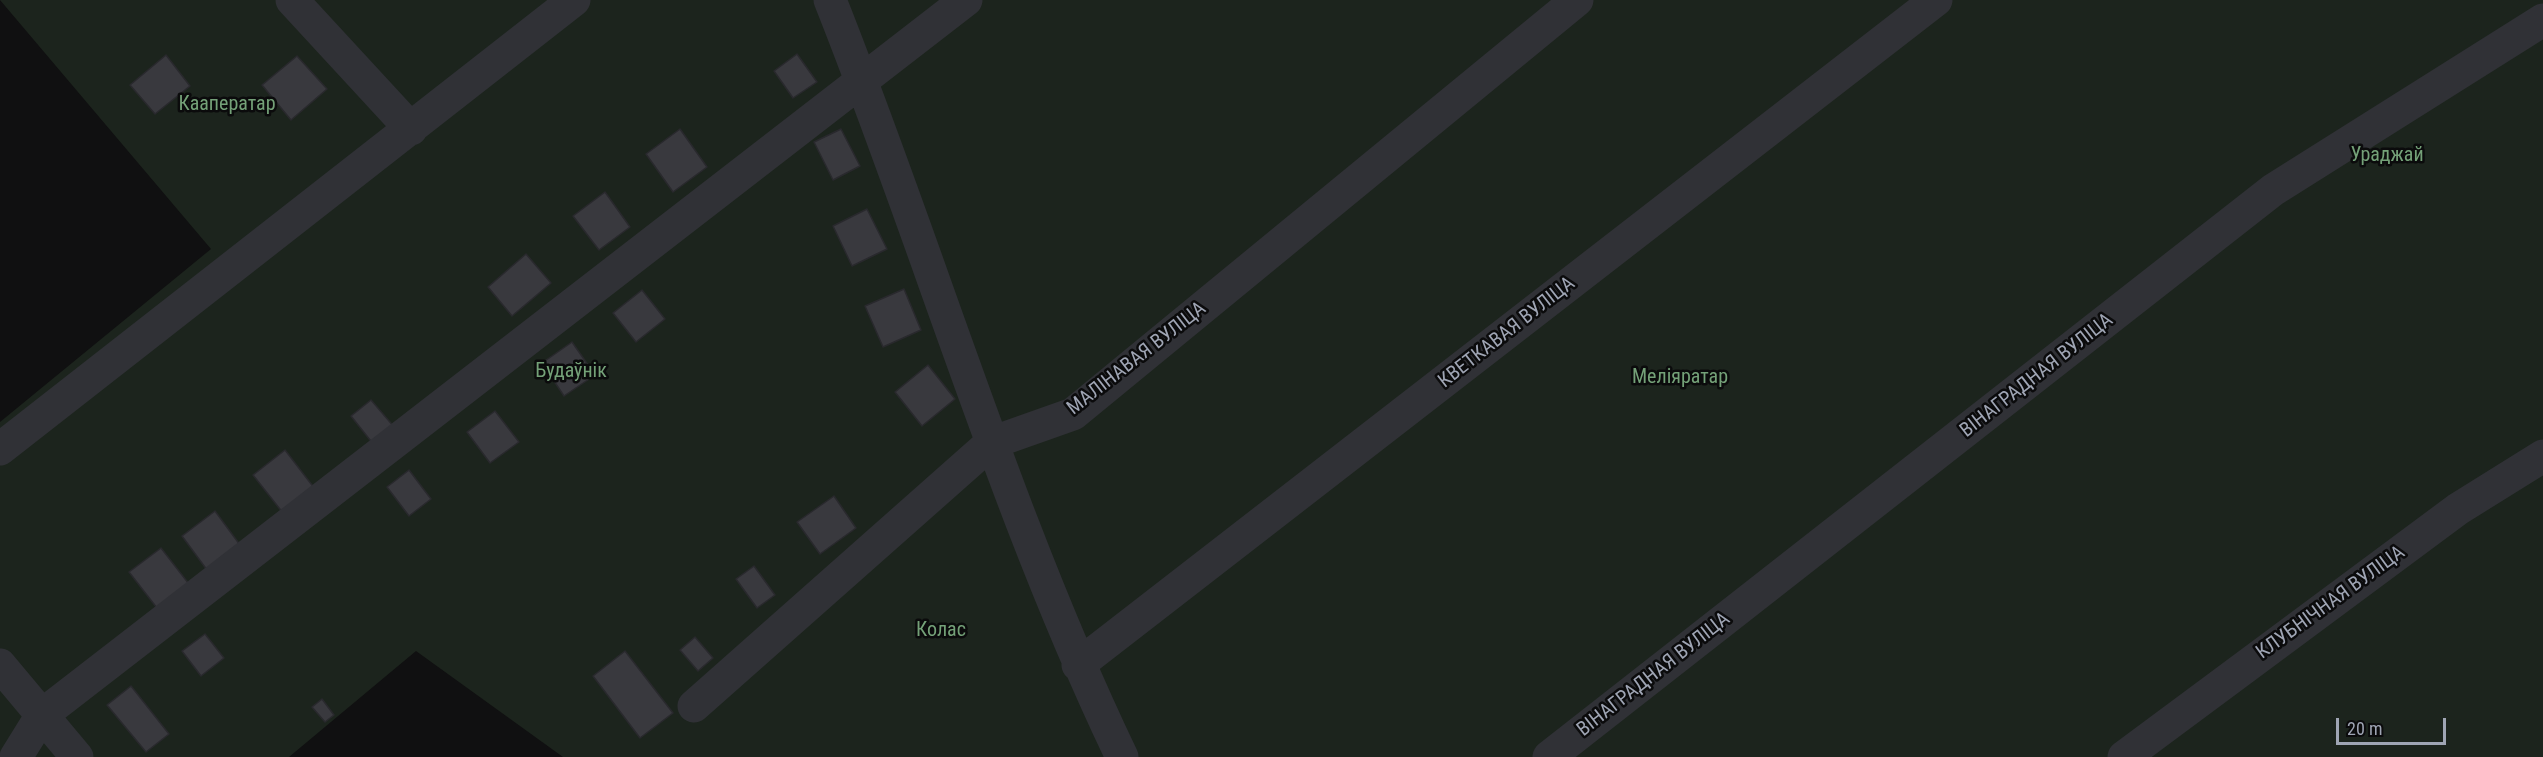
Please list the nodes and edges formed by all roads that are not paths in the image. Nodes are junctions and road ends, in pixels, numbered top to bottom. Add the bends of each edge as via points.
1 (292, 0) edge
2 (830, 0) edge
3 (966, 0) edge
4 (1577, 0) edge
5 (1936, 0) edge
6 (556, 5) edge
7 (2543, 20) edge
8 (862, 80) junction
9 (411, 129) junction
10 (991, 443) junction
11 (0, 449) edge
12 (2543, 456) edge
13 (0, 665) edge
14 (1078, 665) junction
15 (694, 706) dead end
16 (42, 715) junction
17 (16, 757) edge
18 (77, 757) edge
19 (1122, 757) edge
20 (1549, 757) edge
21 (2124, 757) edge

1 - 9 street
2 - 8 street
3 - 8 street
4 - 10 street, МАЛІНАВАЯ ВУЛІЦА via 1073,414
5 - 14 street, КВЕТКАВАЯ ВУЛІЦА
6 - 9 street
7 - 20 street, ВІНАГРАДНАЯ ВУЛІЦА via 2273,190
8 - 10 street
8 - 16 street
9 - 11 street
10 - 14 street
10 - 15 street, МАЛІНАВАЯ ВУЛІЦА
12 - 21 street, КЛУБНІЧНАЯ ВУЛІЦА via 2458,509
13 - 16 street
14 - 19 street
16 - 17 street
16 - 18 street

